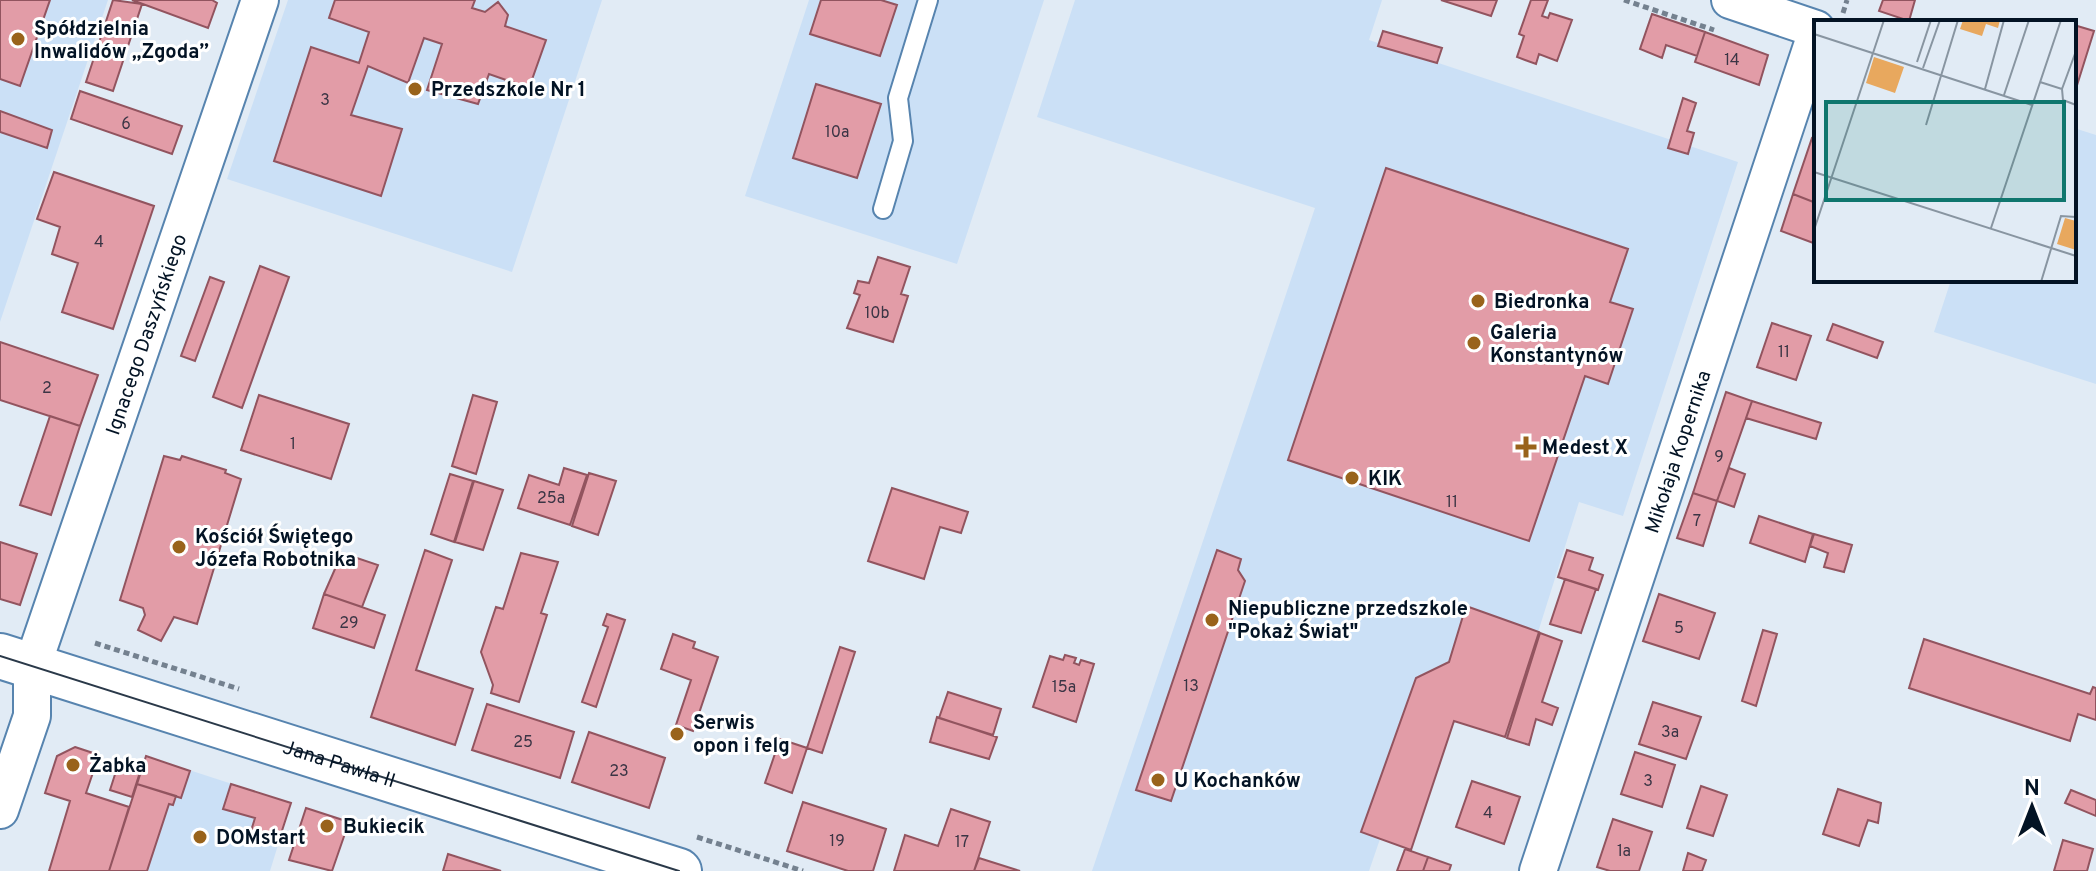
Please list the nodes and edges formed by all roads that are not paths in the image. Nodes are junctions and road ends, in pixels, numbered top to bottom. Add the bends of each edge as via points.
1 (260, 0) edge
2 (928, 0) edge
3 (1730, 0) edge
4 (1827, 0) edge
5 (1821, 20) edge
6 (1814, 31) edge
7 (1814, 38) edge
8 (883, 209) dead end
9 (16, 662) edge
10 (0, 810) edge
11 (679, 871) edge
12 (1538, 871) edge

1 - 9 street, Ignacego Daszyńskiego
2 - 8 lane via 898,98 903,141
3 - 6 street
4 - 5 street
7 - 12 street, Mikołaja Kopernika
9 - 10 street, Ignacego Daszyńskiego via 32,716
9 - 11 main road, Jana Pawła II

